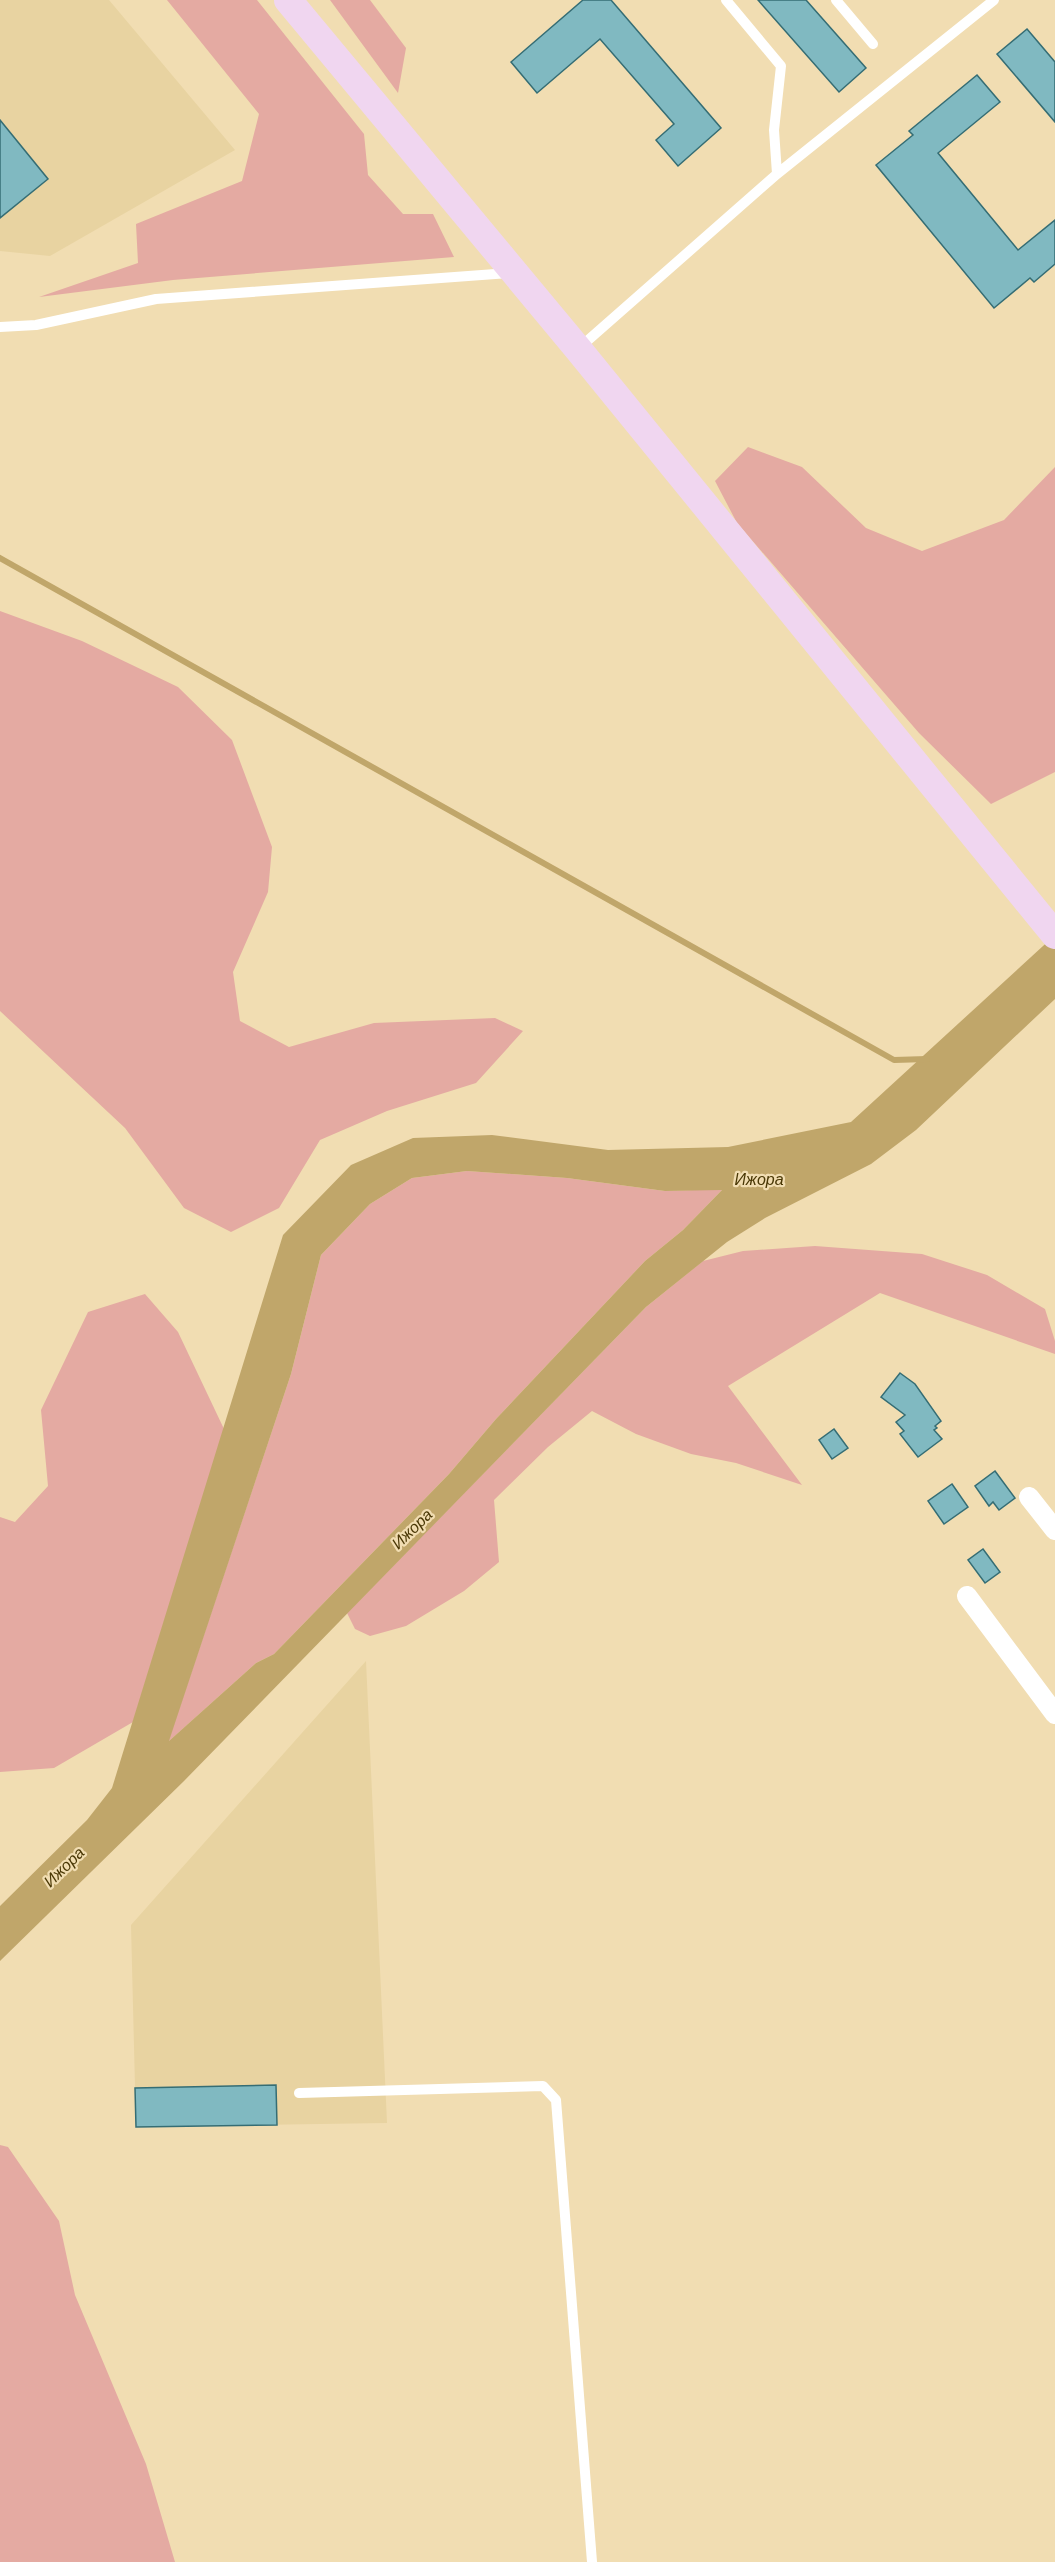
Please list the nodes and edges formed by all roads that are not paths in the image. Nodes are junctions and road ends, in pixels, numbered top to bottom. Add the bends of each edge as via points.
1 (288, 0) edge
2 (726, 0) edge
3 (836, 0) edge
4 (994, 0) edge
5 (873, 44) dead end
6 (777, 174) junction
7 (513, 272) junction
8 (0, 327) edge
9 (578, 349) junction
10 (1055, 935) edge
11 (1029, 1497) dead end
12 (1055, 1530) edge
13 (967, 1596) dead end
14 (1055, 1714) edge
15 (299, 2093) dead end
16 (592, 2562) edge

1 - 7 main road
2 - 6 lane via 781,66 774,130
3 - 5 lane
4 - 6 lane
6 - 9 lane
7 - 8 lane via 156,299 36,325
7 - 9 main road
9 - 10 main road
11 - 12 street
13 - 14 street
15 - 16 lane via 543,2086 556,2100

